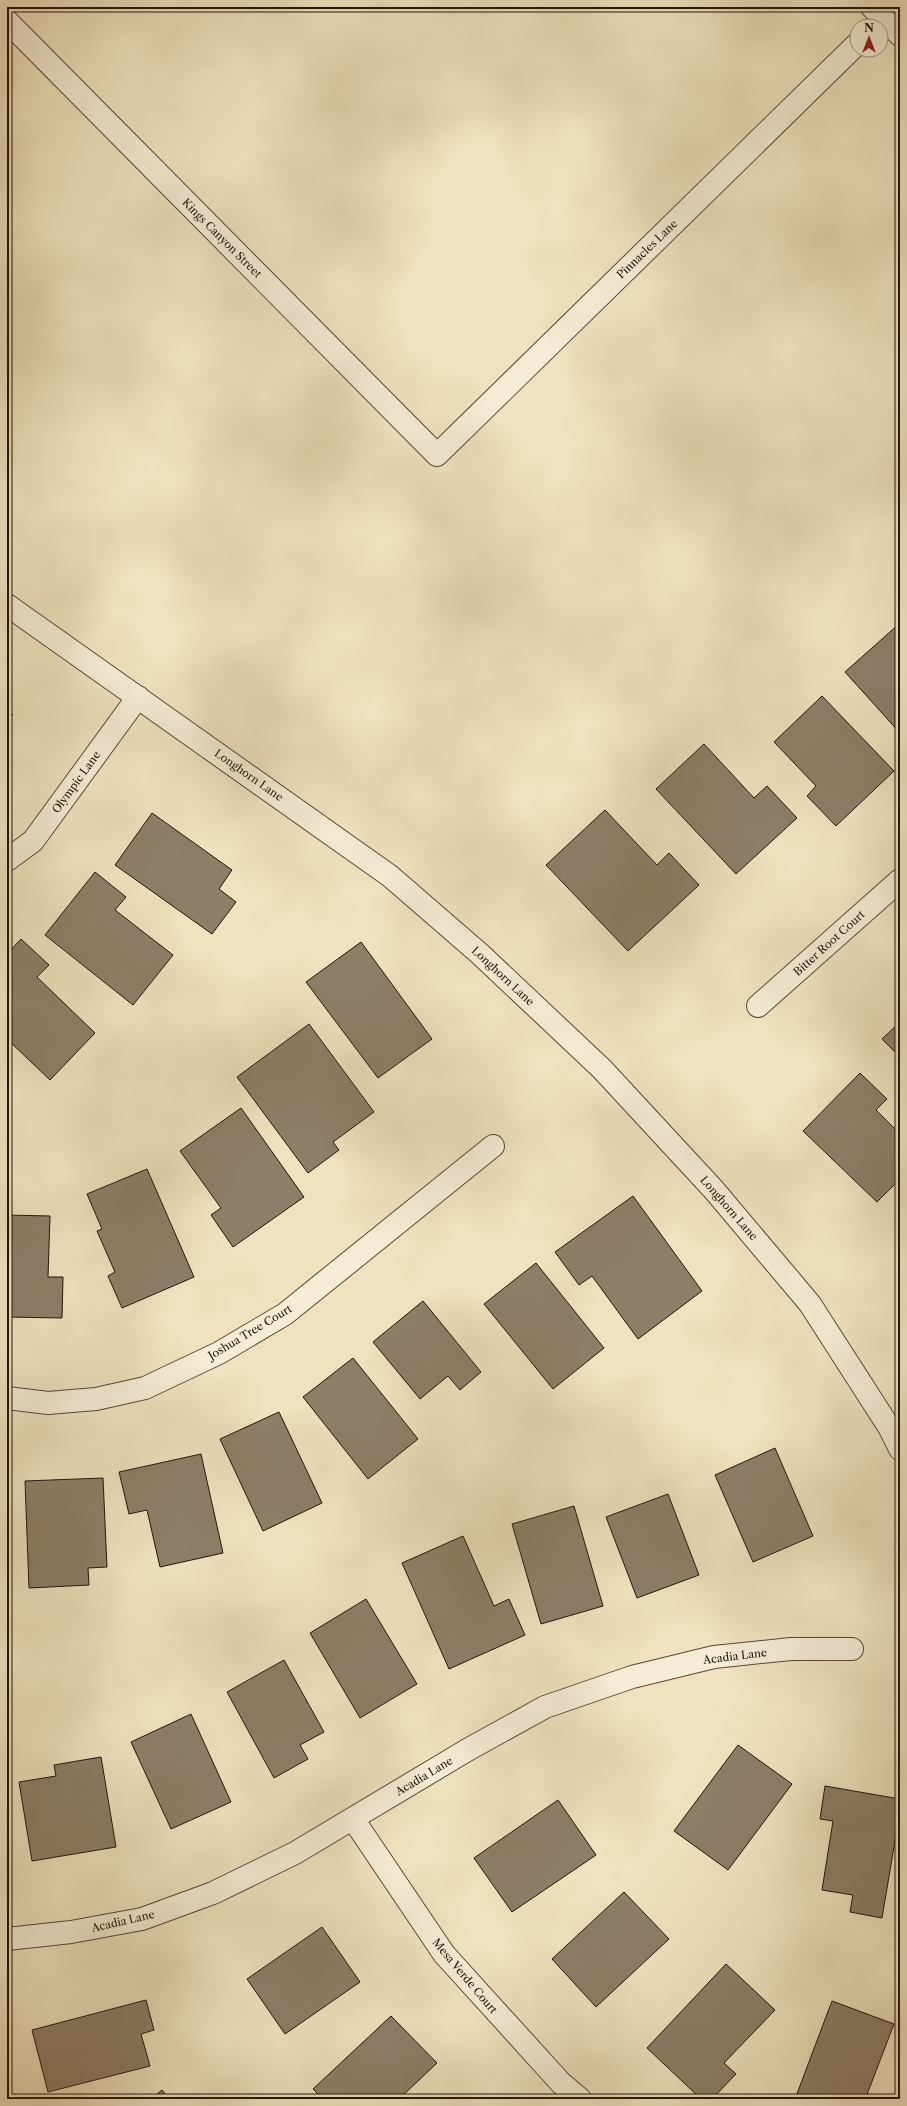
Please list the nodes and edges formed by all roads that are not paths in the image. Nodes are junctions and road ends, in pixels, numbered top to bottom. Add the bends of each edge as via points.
1 (877, 17) edge
2 (7, 21) edge
3 (900, 35) edge
4 (849, 52) edge
5 (436, 455) joint
6 (7, 605) edge
7 (138, 697) junction
8 (7, 860) edge
9 (900, 880) edge
10 (758, 1006) dead end
11 (493, 1146) dead end
12 (7, 1398) edge
13 (900, 1449) edge
14 (852, 1650) dead end
15 (353, 1819) junction
16 (7, 1939) edge
17 (580, 2099) edge

1 - 3 street
2 - 5 street, Kings Canyon Street
4 - 5 street, Pinnacles Lane
6 - 7 street, Longhorn Lane
7 - 8 street, Olympic Lane via 33,841
7 - 13 street, Longhorn Lane via 390,876 480,954 602,1070 714,1190 810,1304 890,1427
9 - 10 street, Bitter Root Court
11 - 12 street, Joshua Tree Court via 285,1314 219,1353 145,1388 96,1399 48,1403
14 - 15 street, Acadia Lane via 790,1650 714,1657 632,1677 546,1708 469,1749
15 - 16 street, Acadia Lane via 295,1853 213,1893 142,1919 71,1932
15 - 17 street, Mesa Verde Court via 444,1954 539,2060

